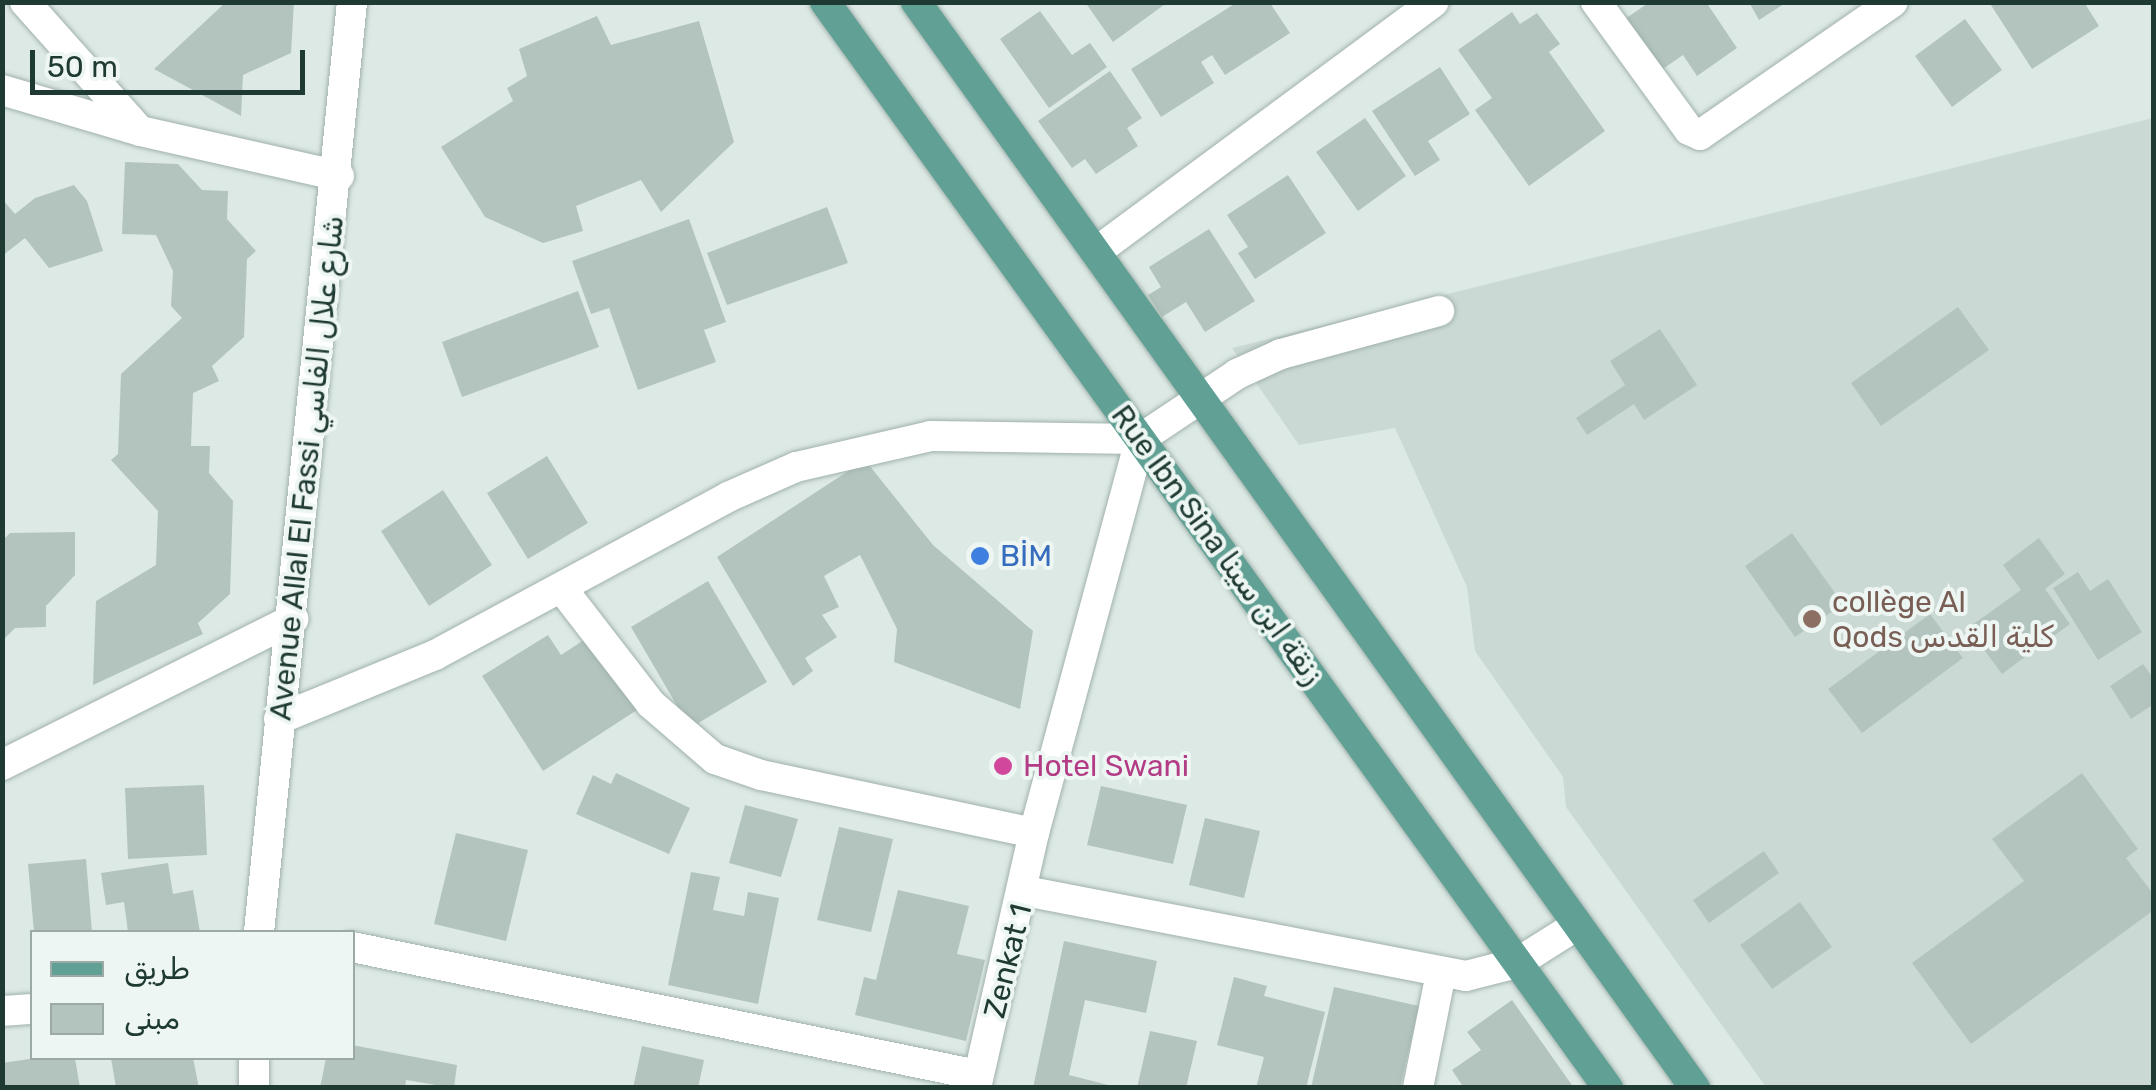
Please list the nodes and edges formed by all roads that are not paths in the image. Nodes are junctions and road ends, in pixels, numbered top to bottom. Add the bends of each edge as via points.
1 (24, 2) edge
2 (352, 2) edge
3 (825, 2) edge
4 (1434, 2) edge
5 (1596, 2) edge
6 (1893, 2) edge
7 (928, 6) edge
8 (2, 90) edge
9 (140, 131) junction
10 (339, 176) junction
11 (1096, 252) junction
12 (1439, 311) dead end
13 (1196, 398) junction
14 (1140, 439) junction
15 (563, 590) junction
16 (293, 619) junction
17 (278, 720) junction
18 (2, 764) edge
19 (1034, 832) junction
20 (1025, 891) junction
21 (1577, 926) junction
22 (266, 930) edge
23 (355, 948) edge
24 (1516, 963) junction
25 (1441, 973) junction
26 (30, 1009) edge
27 (2, 1011) edge
28 (254, 1060) edge
29 (977, 1081) edge
30 (254, 1088) edge
31 (1418, 1088) edge
32 (1608, 1088) edge
33 (1695, 1088) edge

1 - 9 street
2 - 10 street, Avenue Allal El Fassi شارع علال الفاسي
3 - 14 main road, Rue Ibn Sina زنقة ابن سينا
4 - 11 street
5 - 6 street via 1689,130 1700,135
7 - 11 main road
8 - 9 street
9 - 10 street
10 - 16 street, Avenue Allal El Fassi شارع علال الفاسي
11 - 13 main road
12 - 13 street via 1281,354
13 - 14 street
13 - 21 main road
14 - 15 street via 994,433 864,448 728,497
14 - 19 street, Zenkat 1
14 - 24 main road, Rue Ibn Sina زنقة ابن سينا
15 - 17 street via 435,655
15 - 19 street via 650,704 714,759 779,779
16 - 17 street, Avenue Allal El Fassi شارع علال الفاسي
16 - 18 street
17 - 22 street, Avenue Allal El Fassi شارع علال الفاسي
19 - 20 street, Zenkat 1
20 - 25 street
20 - 29 street, Zenkat 1
21 - 24 street
21 - 33 main road
23 - 29 street
24 - 25 street via 1466,976
24 - 32 main road, Rue Ibn Sina زنقة ابن سينا
25 - 31 street
26 - 27 street
28 - 30 street

